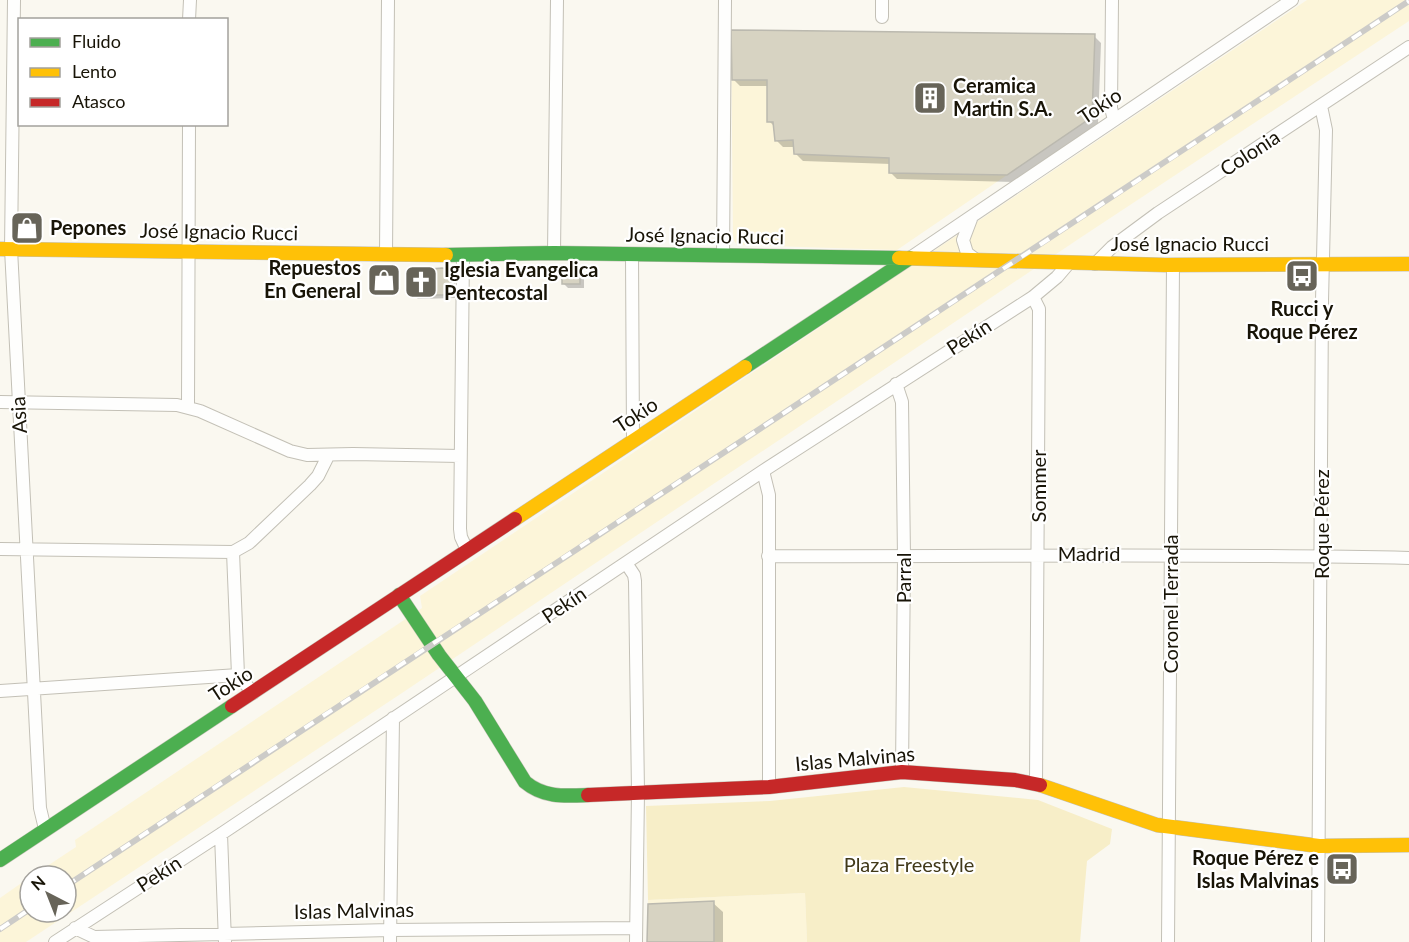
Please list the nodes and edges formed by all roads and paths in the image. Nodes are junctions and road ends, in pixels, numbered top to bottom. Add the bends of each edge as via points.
1 (14, 0) edge
2 (190, 0) edge
3 (388, 0) edge
4 (557, 0) edge
5 (725, 0) edge
6 (882, 0) edge
7 (1112, 0) edge
8 (1289, 1) edge
9 (882, 17) dead end
10 (189, 18) edge
11 (1409, 47) edge
12 (11, 76) edge
13 (1321, 106) junction
14 (1114, 120) junction
15 (189, 126) edge
16 (971, 218) junction
17 (6, 249) edge
18 (189, 251) junction
19 (554, 253) junction
20 (386, 254) junction
21 (463, 255) junction
22 (632, 255) junction
23 (723, 256) junction
24 (860, 257) junction
25 (910, 258) junction
26 (975, 260) junction
27 (1069, 263) junction
28 (1095, 264) junction
29 (1323, 264) junction
30 (1409, 264) edge
31 (1173, 265) junction
32 (864, 289) junction
33 (1033, 297) junction
34 (896, 384) junction
35 (0, 402) edge
36 (18, 402) junction
37 (188, 407) junction
38 (633, 440) junction
39 (328, 456) junction
40 (460, 456) junction
41 (763, 471) junction
42 (0, 549) edge
43 (26, 549) junction
44 (467, 550) junction
45 (233, 552) junction
46 (1039, 554) junction
47 (768, 555) junction
48 (1172, 555) junction
49 (904, 556) junction
50 (1322, 556) junction
51 (1409, 558) edge
52 (626, 563) junction
53 (399, 595) junction
54 (238, 675) junction
55 (455, 676) junction
56 (33, 687) junction
57 (0, 691) edge
58 (253, 693) junction
59 (393, 718) junction
60 (902, 772) junction
61 (1036, 784) junction
62 (769, 787) junction
63 (638, 792) junction
64 (1170, 827) junction
65 (45, 829) junction
66 (221, 834) junction
67 (1409, 845) edge
68 (1319, 846) junction
69 (0, 860) edge
70 (75, 928) junction
71 (636, 928) junction
72 (390, 936) edge
73 (224, 938) edge
74 (55, 942) edge
75 (636, 942) edge
76 (1168, 942) edge
77 (1318, 942) edge

1 - 12 street, Asia
2 - 10 street
3 - 20 street
4 - 19 street
5 - 23 street
6 - 9 street
7 - 14 street
8 - 14 street, Tokio
11 - 13 street, Colonia
12 - 17 street, Asia
13 - 28 street, Colonia via 1158,213
13 - 29 street, Roque Pérez via 1326,130
14 - 16 street, Tokio
15 - 18 street
16 - 25 street, Tokio
16 - 26 street via 963,240 967,253
17 - 18 street, José Ignacio Rucci
17 - 36 street, Asia
18 - 20 street, José Ignacio Rucci
18 - 37 street
19 - 21 street, José Ignacio Rucci
19 - 22 street, José Ignacio Rucci
20 - 21 street, José Ignacio Rucci
21 - 40 street
22 - 23 street, José Ignacio Rucci
22 - 38 street
23 - 24 street, José Ignacio Rucci
24 - 25 street, José Ignacio Rucci
24 - 32 street via 872,275
25 - 26 street, José Ignacio Rucci
25 - 32 street, Tokio
26 - 27 street, José Ignacio Rucci
27 - 28 street, José Ignacio Rucci
27 - 33 street, Pekín
28 - 31 street, José Ignacio Rucci
29 - 30 street, José Ignacio Rucci
29 - 31 street, José Ignacio Rucci
29 - 50 street, Roque Pérez
31 - 48 street, Coronel Terrada
32 - 38 street, Tokio
33 - 34 street, Pekín
33 - 46 street, Sommer via 1039,309
34 - 41 street, Pekín
34 - 49 street, Parral via 902,402
35 - 36 street
36 - 37 street
36 - 43 street, Asia
37 - 39 street via 290,451
38 - 44 street, Tokio
39 - 40 street
39 - 45 street via 310,485 249,543
40 - 44 street via 460,537
41 - 47 street via 769,495
41 - 52 street, Pekín
42 - 43 street
43 - 45 street
43 - 56 street, Asia
44 - 53 street, Tokio
45 - 54 street
46 - 48 street, Madrid
46 - 49 street, Madrid
46 - 61 street, Sommer
47 - 49 street, Madrid
47 - 62 street
48 - 50 street, Madrid
48 - 64 street, Coronel Terrada
49 - 60 street, Parral
50 - 51 street, Madrid
50 - 68 street, Roque Pérez
52 - 55 street, Pekín
52 - 63 street via 635,581
53 - 55 street, Islas Malvinas
53 - 58 street, Tokio
54 - 56 street
54 - 58 street
55 - 59 street, Pekín
55 - 63 street, Islas Malvinas via 534,791 559,796
56 - 57 street
56 - 65 street, Asia via 40,808
58 - 65 street, Tokio
59 - 66 street, Pekín
59 - 72 street
60 - 61 street, Islas Malvinas
60 - 62 street, Islas Malvinas
61 - 64 street, Islas Malvinas
62 - 63 street, Islas Malvinas
63 - 71 street
64 - 68 street, Islas Malvinas
64 - 76 street, Coronel Terrada
65 - 69 street, Tokio
66 - 70 street, Pekín
66 - 73 street
67 - 68 street, Islas Malvinas
68 - 77 street, Roque Pérez
70 - 73 street, Islas Malvinas via 94,937
70 - 74 street, Pekín
71 - 72 street, Islas Malvinas
71 - 75 street
72 - 73 street, Islas Malvinas

